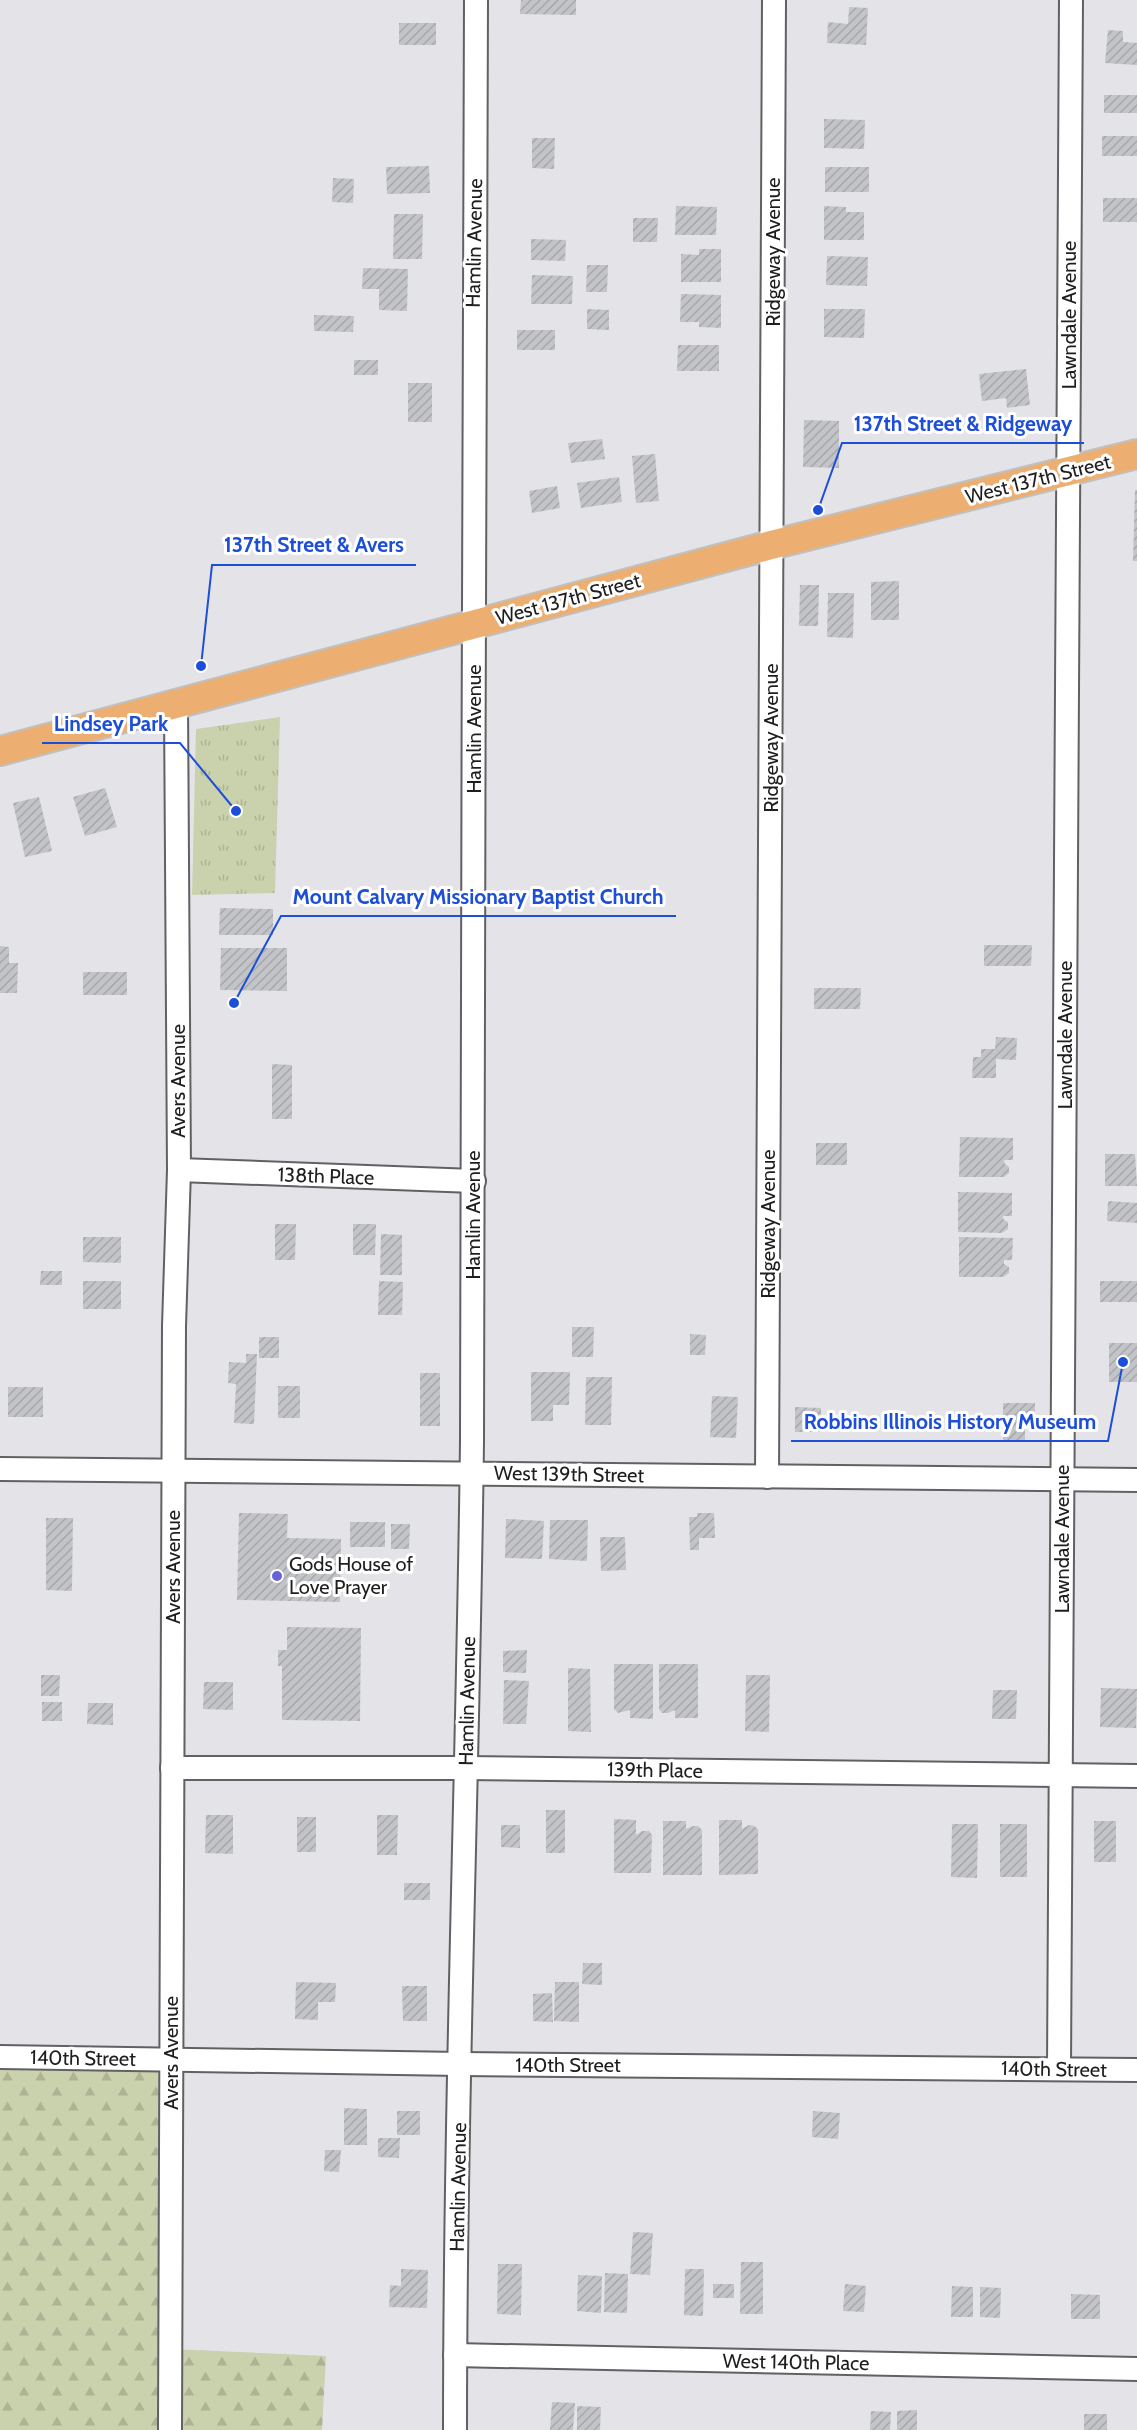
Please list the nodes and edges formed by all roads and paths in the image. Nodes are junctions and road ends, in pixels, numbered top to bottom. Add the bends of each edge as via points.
1 (476, 0) edge
2 (774, 0) edge
3 (1071, 0) edge
4 (1137, 454) edge
5 (1068, 471) junction
6 (771, 545) junction
7 (475, 623) junction
8 (176, 704) junction
9 (0, 751) edge
10 (179, 1170) junction
11 (474, 1181) junction
12 (0, 1468) edge
13 (173, 1470) junction
14 (471, 1473) junction
15 (767, 1477) junction
16 (1062, 1479) junction
17 (1137, 1480) edge
18 (172, 1768) junction
19 (465, 1768) junction
20 (1060, 1775) junction
21 (1137, 1776) edge
22 (0, 2057) edge
23 (171, 2059) junction
24 (460, 2064) junction
25 (1059, 2069) junction
26 (1137, 2070) edge
27 (455, 2355) junction
28 (1137, 2369) edge
29 (170, 2430) edge
30 (455, 2430) edge

1 - 7 street, Hamlin Avenue via 472,343
2 - 6 street, Ridgeway Avenue
3 - 5 street, Lawndale Avenue
4 - 5 main road, West 137th Street
5 - 6 main road, West 137th Street
5 - 16 street, Lawndale Avenue
6 - 7 main road, West 137th Street
6 - 15 street, Ridgeway Avenue
7 - 8 main road, West 137th Street
7 - 11 street, Hamlin Avenue
8 - 9 main road, West 137th Street
8 - 10 street, Avers Avenue
10 - 11 street, 138th Place
10 - 13 street, Avers Avenue
11 - 14 street, Hamlin Avenue
12 - 13 street, West 139th Street
13 - 14 street, West 139th Street
13 - 18 street, Avers Avenue
14 - 15 street, West 139th Street
14 - 19 street, Hamlin Avenue
15 - 16 street, West 139th Street
16 - 17 street, West 139th Street
16 - 20 street, Lawndale Avenue
18 - 19 street, 139th Place
18 - 23 street, Avers Avenue
19 - 20 street, 139th Place
19 - 24 street, Hamlin Avenue
20 - 21 street, 139th Place
20 - 25 street, Lawndale Avenue
22 - 23 street, 140th Street
23 - 24 street, 140th Street
23 - 29 street, Avers Avenue
24 - 25 street, 140th Street
24 - 27 street, Hamlin Avenue
25 - 26 street, 140th Street
27 - 28 street, West 140th Place
27 - 30 street, Hamlin Avenue

